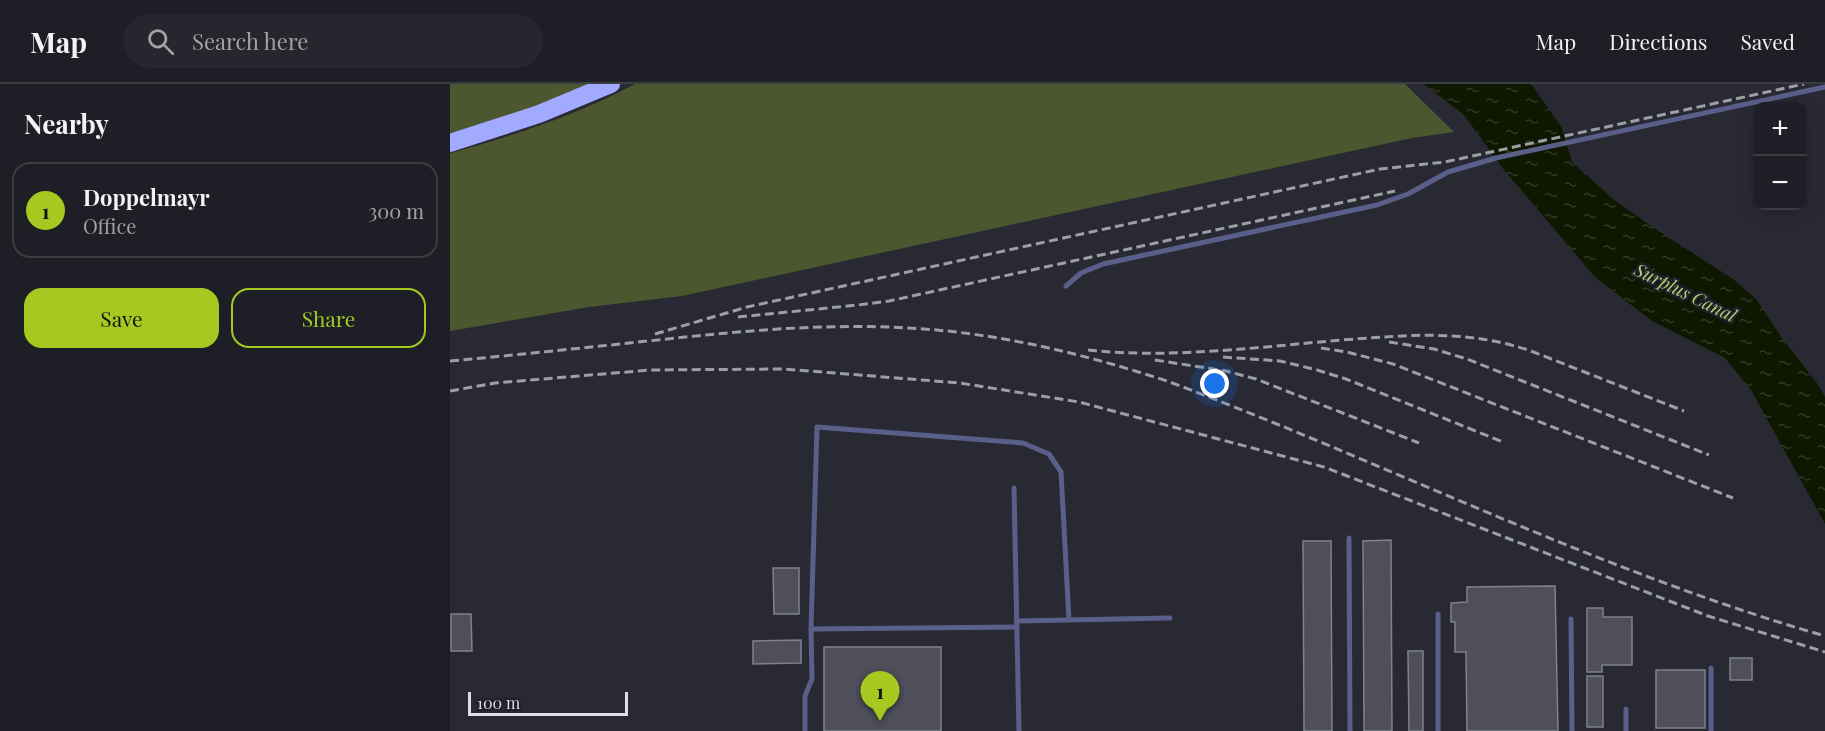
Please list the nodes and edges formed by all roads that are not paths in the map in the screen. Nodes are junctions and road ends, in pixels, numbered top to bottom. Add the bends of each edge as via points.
1 (611, 84) edge
2 (1825, 87) edge
3 (450, 143) edge
4 (1066, 286) dead end
5 (1014, 488) dead end
6 (1349, 538) dead end
7 (1438, 614) dead end
8 (1170, 618) dead end
9 (1571, 619) dead end
10 (1069, 620) junction
11 (1017, 624) junction
12 (811, 629) junction
13 (1711, 668) dead end
14 (1626, 709) dead end
15 (805, 731) edge
16 (1018, 731) edge
17 (1350, 731) edge
18 (1438, 731) edge
19 (1572, 731) edge
20 (1626, 731) edge
21 (1711, 731) edge

1 - 3 highway via 540,114
2 - 4 lane via 1496,158 1449,172 1393,201 1103,264
5 - 11 lane
6 - 17 lane
7 - 18 lane
8 - 10 lane
9 - 19 lane
10 - 11 lane
10 - 12 lane via 1061,472 1049,454 1023,443 817,427
11 - 12 lane
11 - 16 lane
12 - 15 lane via 812,679 805,696
13 - 21 lane
14 - 20 lane

